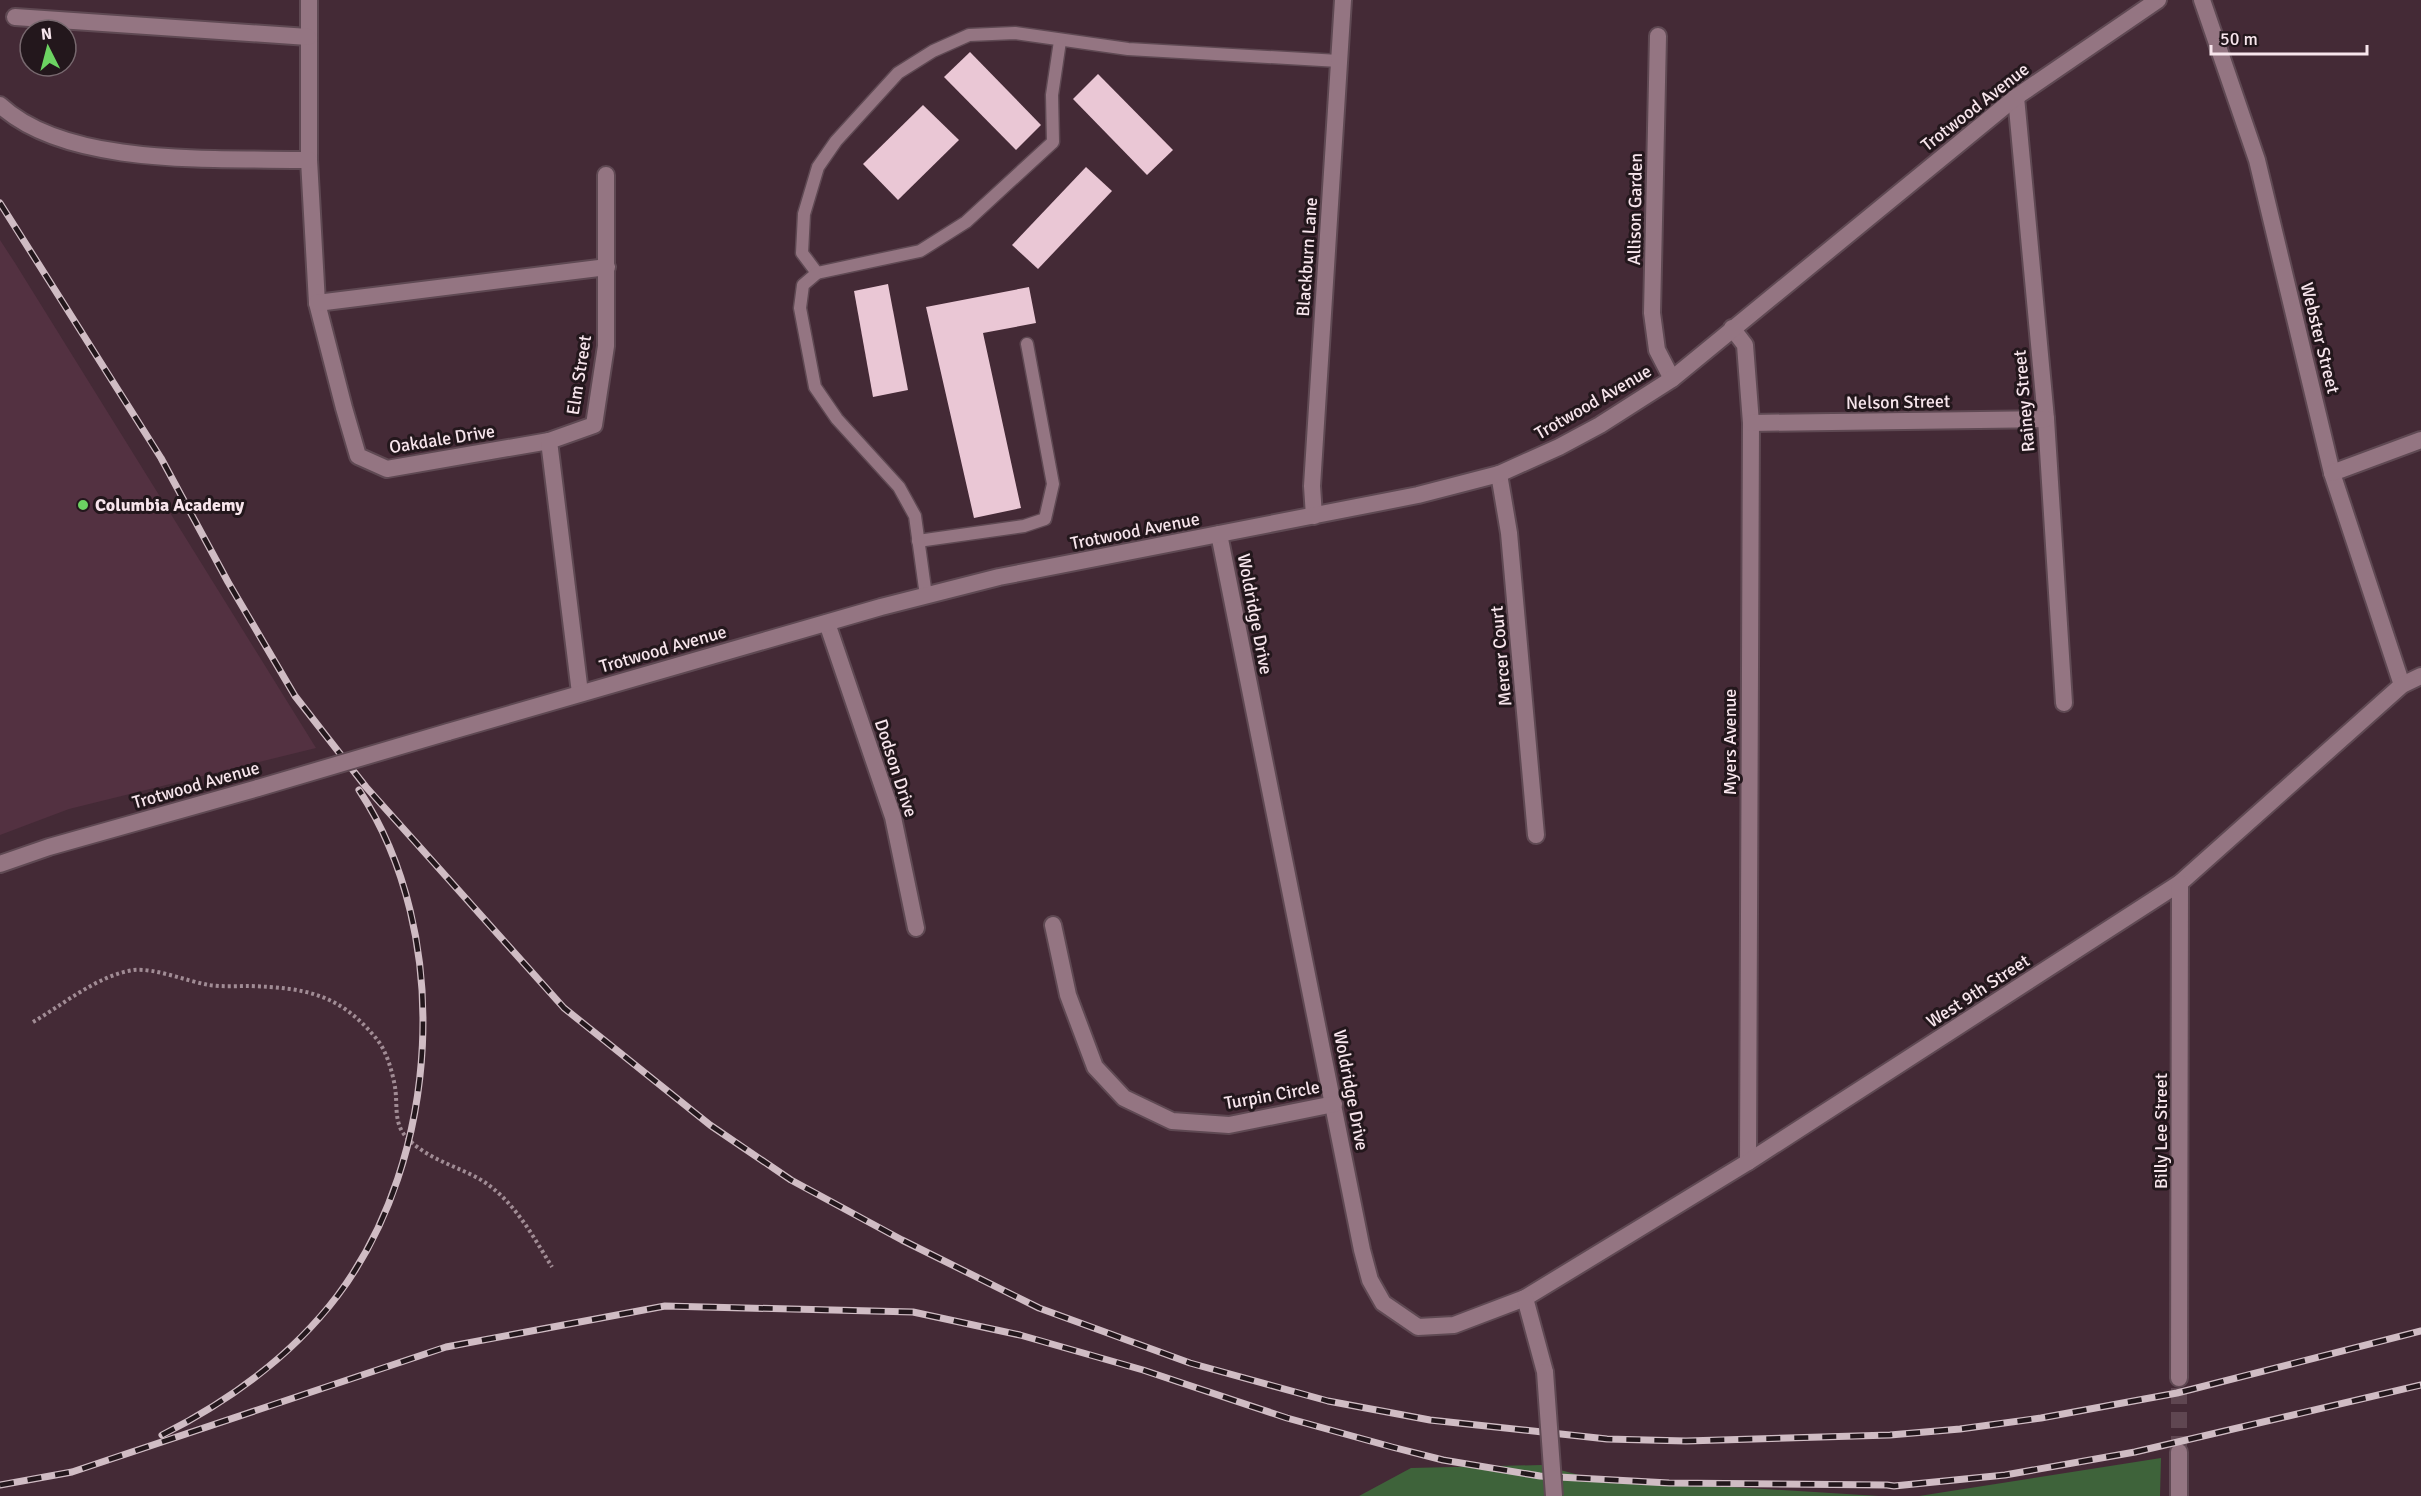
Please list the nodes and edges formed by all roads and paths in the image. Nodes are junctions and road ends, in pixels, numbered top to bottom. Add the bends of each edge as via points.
1 (309, 0) edge
2 (1343, 0) edge
3 (2157, 0) edge
4 (2202, 0) edge
5 (15, 17) dead end
6 (1658, 36) dead end
7 (308, 37) junction
8 (1060, 41) junction
9 (1339, 61) junction
10 (2016, 96) junction
11 (0, 105) edge
12 (309, 160) junction
13 (606, 175) dead end
14 (607, 267) junction
15 (817, 273) junction
16 (317, 303) junction
17 (1732, 328) junction
18 (1027, 344) dead end
19 (1672, 379) junction
20 (2046, 419) junction
21 (1751, 423) junction
22 (2421, 440) edge
23 (549, 441) junction
24 (2332, 473) junction
25 (1499, 474) junction
26 (1314, 516) junction
27 (1219, 534) junction
28 (918, 541) junction
29 (926, 596) junction
30 (827, 623) junction
31 (2421, 676) edge
32 (2402, 685) junction
33 (580, 693) junction
34 (2064, 703) dead end
35 (1536, 835) dead end
36 (0, 864) edge
37 (2181, 883) junction
38 (1053, 925) dead end
39 (916, 928) dead end
40 (33, 1022) dead end
41 (1334, 1104) junction
42 (1748, 1162) junction
43 (552, 1267) dead end
44 (1525, 1298) junction
45 (2179, 1378) tunnel mouth
46 (2179, 1452) tunnel mouth
47 (1554, 1496) edge
48 (2179, 1496) edge

1 - 7 street, Oakdale Drive
2 - 9 street, Blackburn Lane
3 - 10 street, Trotwood Avenue
4 - 24 street, Webster Street via 2257,160
5 - 7 street
6 - 19 street, Allison Garden via 1652,313 1658,350
7 - 12 street, Oakdale Drive
8 - 9 lane via 1128,50
8 - 15 lane via 1052,95 1053,142 966,222 920,251
8 - 15 lane via 1015,33 969,35 898,73 836,141 818,167 804,213 802,253
9 - 26 street, Blackburn Lane via 1312,486
10 - 17 street, Trotwood Avenue
10 - 20 street, Rainey Street
11 - 12 street via 49,136 98,150
12 - 16 street, Oakdale Drive
13 - 14 street, Elm Street
14 - 16 street
14 - 23 street, Elm Street via 606,346 594,424
15 - 28 lane via 803,285 800,308 815,387 837,419 899,487 915,516
16 - 23 street, Oakdale Drive via 358,456 387,469
17 - 19 street, Trotwood Avenue
17 - 21 street, Myers Avenue via 1745,345
18 - 28 lane via 1053,484 1045,519 1024,526
19 - 25 street, Trotwood Avenue via 1600,425
20 - 21 street, Nelson Street
20 - 34 street, Rainey Street
21 - 42 street, Myers Avenue
22 - 24 street
23 - 33 street
24 - 32 street, Webster Street
25 - 26 street, Trotwood Avenue
25 - 35 street, Mercer Court via 1509,533
26 - 27 street, Trotwood Avenue
27 - 29 street, Trotwood Avenue
27 - 41 street, Woldridge Drive
28 - 29 lane
29 - 30 street, Trotwood Avenue
30 - 33 street, Trotwood Avenue
30 - 39 street, Dodson Drive via 893,817
31 - 32 street, West 9th Street
32 - 37 street, West 9th Street
33 - 36 street, Trotwood Avenue, bridge
37 - 42 street, West 9th Street
37 - 45 street, Billy Lee Street
38 - 41 street, Turpin Circle via 1068,995 1095,1067 1124,1098 1172,1121 1229,1125
40 - 43 path via 95,985 136,970 213,985 309,991 328,998 377,1039 395,1086 402,1132 439,1162 475,1176 503,1196 526,1223
41 - 44 street, Woldridge Drive via 1362,1251 1370,1280 1383,1303 1418,1327 1454,1325
42 - 44 street, West 9th Street
44 - 47 street, bridge via 1545,1372
46 - 48 street

